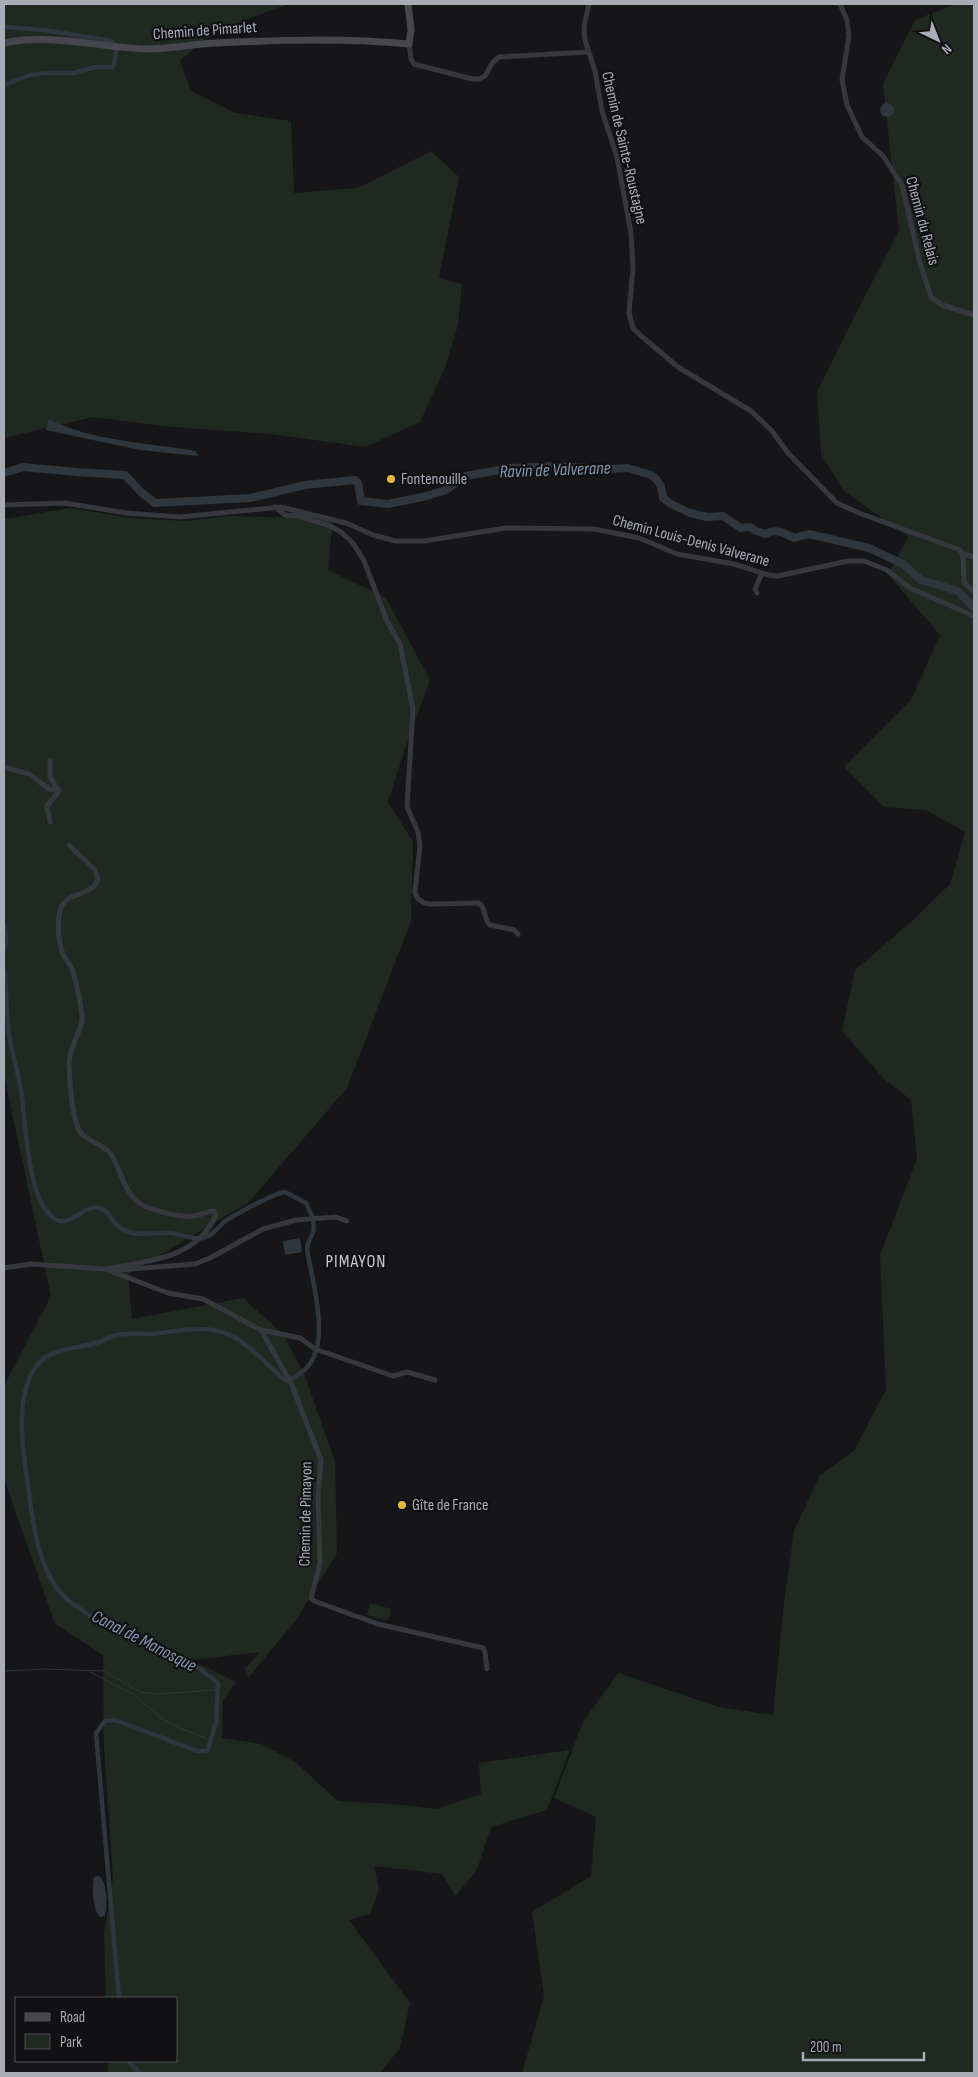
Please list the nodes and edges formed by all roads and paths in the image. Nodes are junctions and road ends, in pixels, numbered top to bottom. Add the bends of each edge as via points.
1 (408, 4) edge
2 (589, 4) edge
3 (840, 4) edge
4 (4, 43) edge
5 (409, 44) junction
6 (588, 52) junction
7 (974, 314) edge
8 (4, 505) edge
9 (275, 507) junction
10 (963, 554) junction
11 (974, 557) edge
12 (762, 573) junction
13 (974, 592) edge
14 (757, 593) dead end
15 (974, 616) edge
16 (50, 760) dead end
17 (4, 767) edge
18 (59, 790) junction
19 (50, 822) dead end
20 (69, 845) dead end
21 (518, 934) dead end
22 (348, 1221) dead end
23 (4, 1268) edge
24 (105, 1269) junction
25 (261, 1330) junction
26 (433, 1380) dead end
27 (487, 1669) dead end

1 - 5 street
2 - 6 street, Chemin de Sainte-Roustagne via 584,30
3 - 7 street, Chemin du Relais via 849,36 842,80 850,114 864,140 883,156 902,185 931,297 942,305
4 - 5 street, Chemin de Pimarlet via 41,40 161,48 213,43 352,39
5 - 6 street via 414,64 475,79 485,76 499,57
6 - 10 street, Chemin de Sainte-Roustagne via 617,157 629,218 633,268 629,314 636,331 678,367 751,411 837,503 954,547
8 - 9 street, Chemin Louis-Denis Valverane via 65,503 126,513 180,517
9 - 12 street, Chemin Louis-Denis Valverane via 323,516 395,541 424,541 506,528 594,529 639,538 678,554 734,564
9 - 21 street via 285,515 330,526 353,543 400,644 413,709 407,807 418,832 420,846 417,898 430,904 479,903 490,925 514,930
10 - 11 street, Chemin de Sainte-Roustagne
10 - 13 street via 964,582
12 - 14 street via 755,589
12 - 15 street, Chemin Louis-Denis Valverane via 778,576 848,561 864,561 887,570 910,588
16 - 18 street via 49,776
17 - 18 street via 29,774 49,790
18 - 19 street via 47,806
20 - 24 street via 95,870 98,879 93,887 64,903 59,915 60,944 73,971 82,1017 69,1060 77,1124 82,1134 110,1153 130,1194 143,1205 186,1216 214,1211 216,1217 189,1247 158,1260
22 - 24 street via 338,1217 322,1218 269,1227 190,1265
23 - 24 street via 31,1264
24 - 25 street via 168,1293 203,1299
25 - 26 street via 300,1338 317,1349 392,1376 407,1372
25 - 27 street, Chemin de Pimayon via 290,1380 321,1460 318,1496 320,1563 311,1598 378,1624 483,1648

